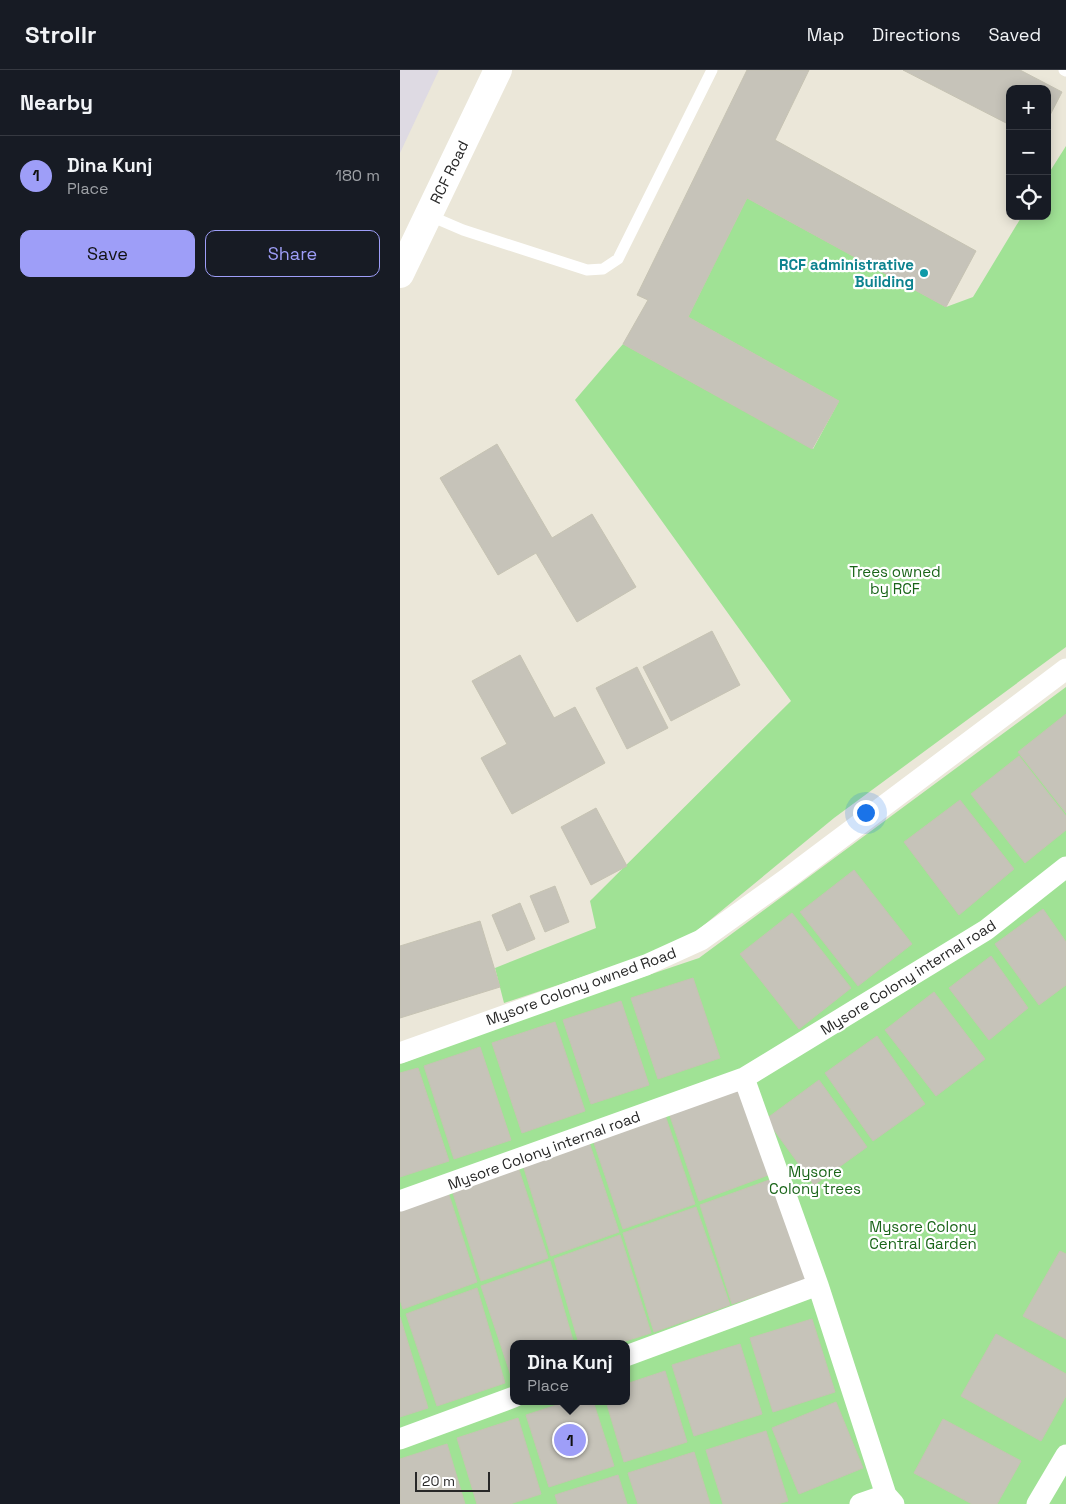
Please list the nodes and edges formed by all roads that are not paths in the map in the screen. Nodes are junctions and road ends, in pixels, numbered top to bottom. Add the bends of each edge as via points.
1 (498, 70) edge
2 (712, 70) edge
3 (428, 216) junction
4 (400, 274) edge
5 (1066, 669) edge
6 (1066, 867) edge
7 (400, 1053) edge
8 (744, 1078) junction
9 (400, 1201) edge
10 (818, 1286) junction
11 (630, 1355) edge
12 (510, 1398) edge
13 (400, 1439) edge
14 (1066, 1455) edge
15 (890, 1499) edge
16 (860, 1504) edge
17 (1036, 1504) edge

1 - 3 street, RCF Road
2 - 3 lane via 618,259 604,269 587,270
3 - 4 street, RCF Road
5 - 7 street, Mysore Colony owned Road via 701,940 646,965
6 - 8 street, Mysore Colony internal road via 986,930
8 - 9 street, Mysore Colony internal road
8 - 10 street
10 - 11 street
10 - 15 street
12 - 13 street
14 - 17 street
15 - 16 street

